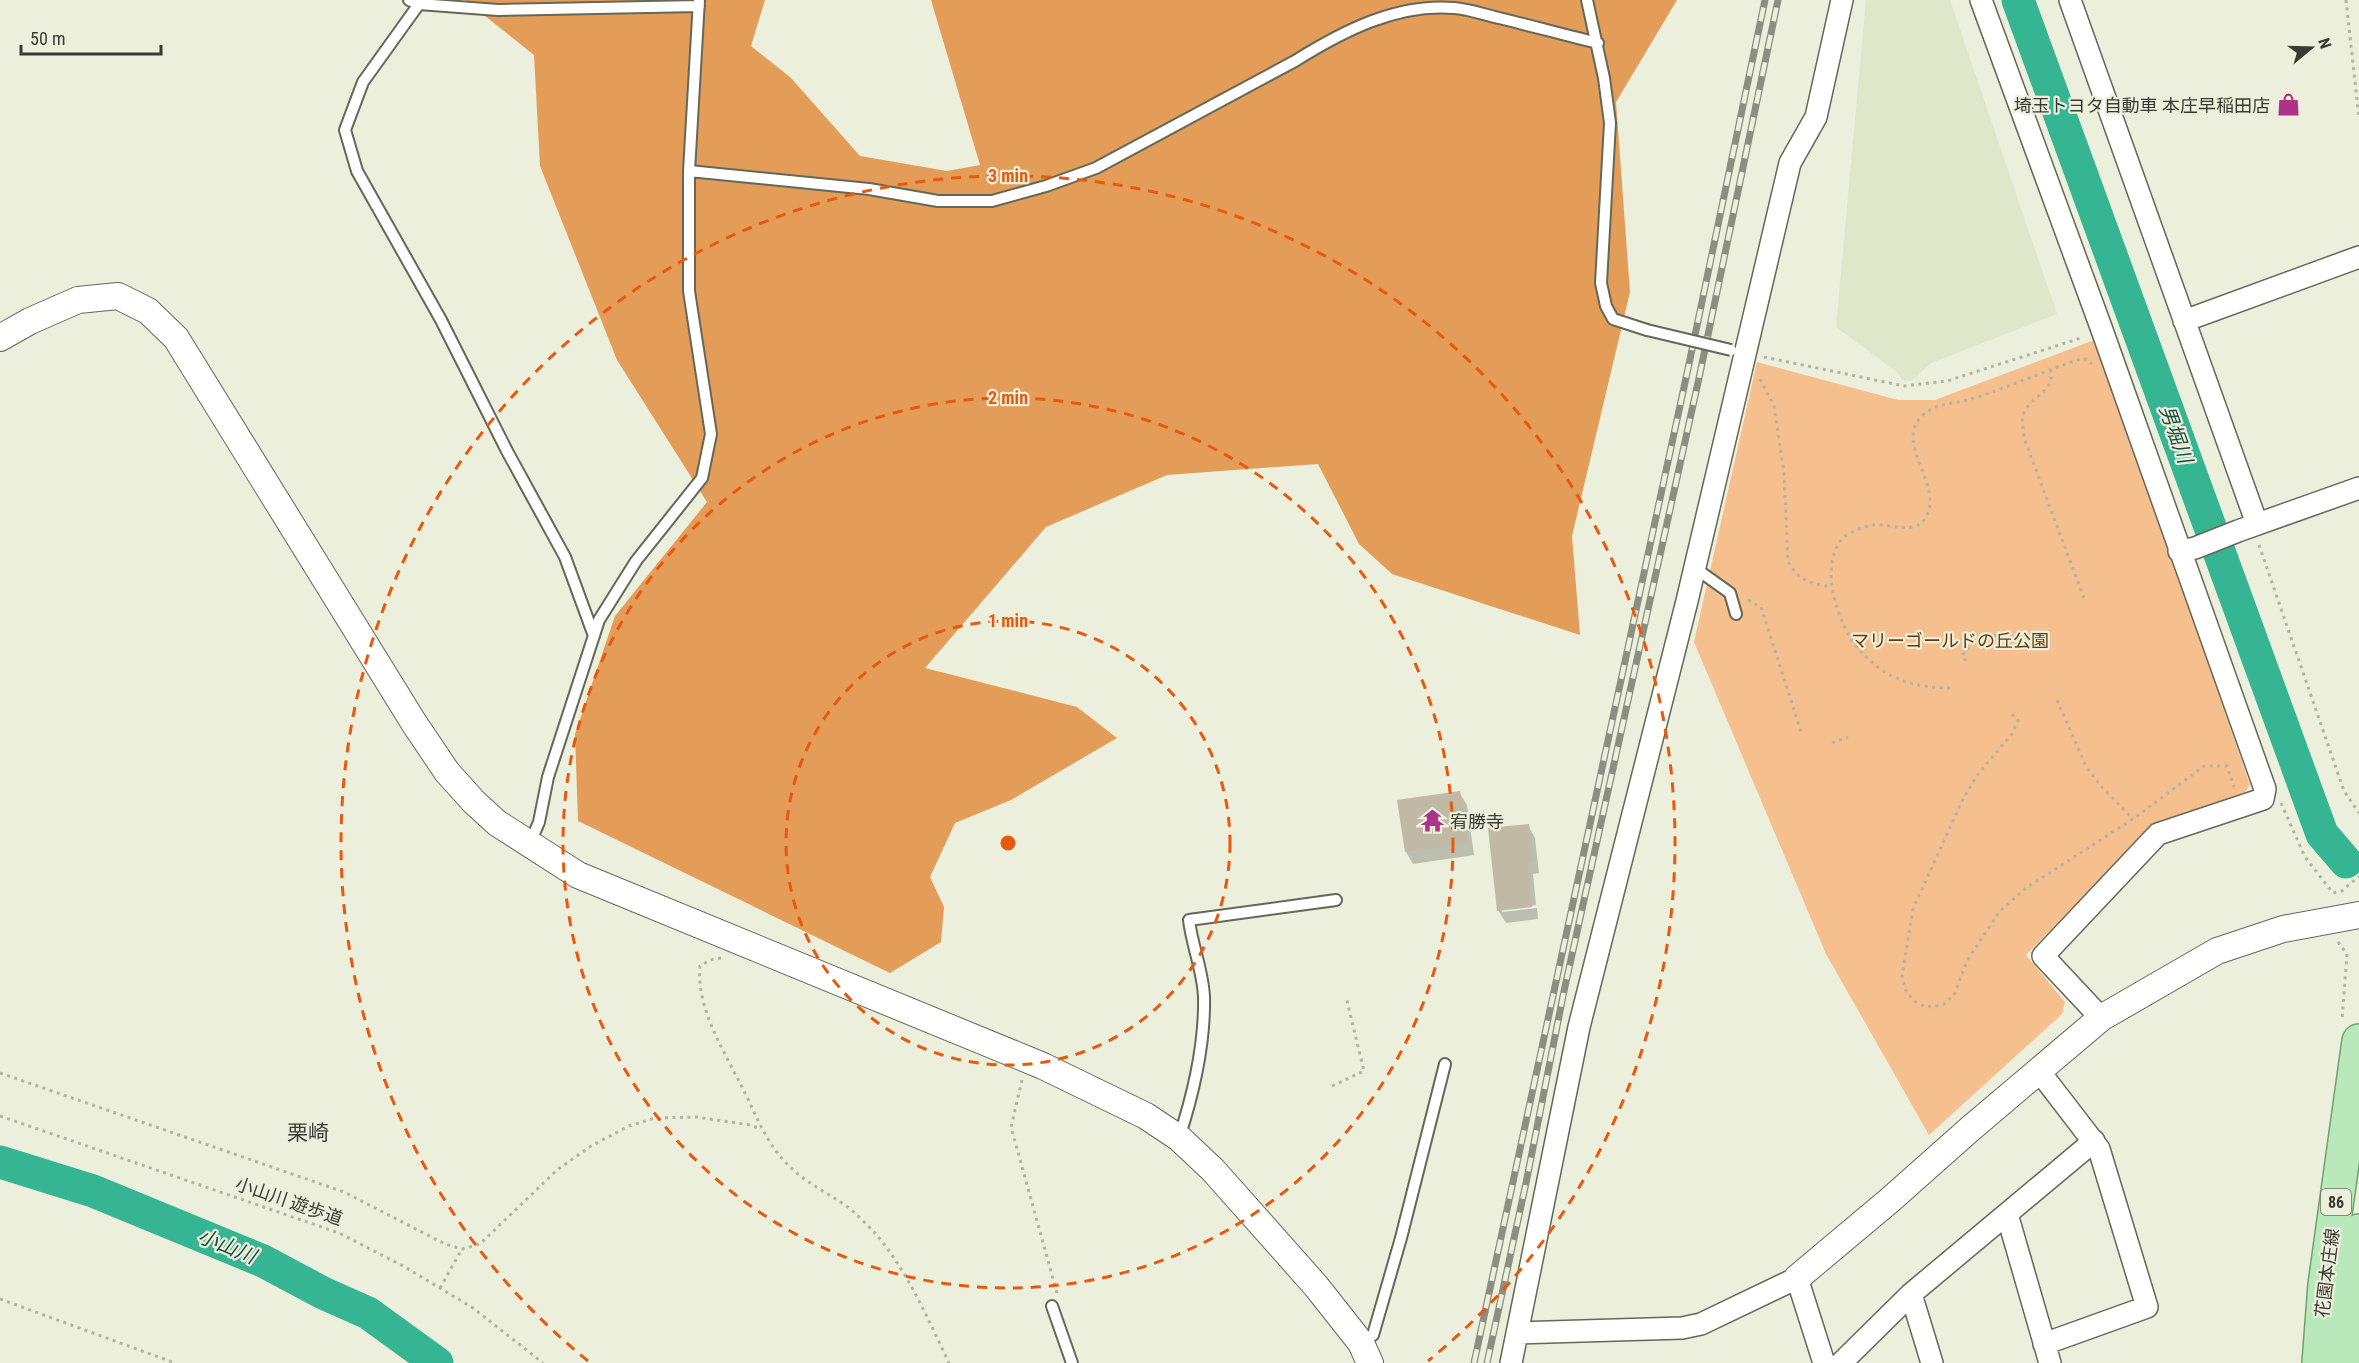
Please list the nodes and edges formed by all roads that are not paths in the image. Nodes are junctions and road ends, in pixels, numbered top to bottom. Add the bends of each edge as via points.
1 (1587, 0) edge
2 (1842, 0) edge
3 (1981, 0) edge
4 (2070, 0) edge
5 (414, 2) edge
6 (699, 3) edge
7 (1598, 43) junction
8 (689, 171) junction
9 (2359, 258) edge
10 (2184, 321) junction
11 (0, 338) edge
12 (1740, 356) junction
13 (2359, 488) edge
14 (2249, 527) junction
15 (2187, 550) junction
16 (1695, 568) junction
17 (1736, 614) dead end
18 (594, 636) junction
19 (529, 845) junction
20 (1336, 900) dead end
21 (2359, 915) edge
22 (2101, 1018) junction
23 (2359, 1041) edge
24 (1445, 1064) dead end
25 (2039, 1071) junction
26 (1179, 1138) junction
27 (2094, 1141) junction
28 (2007, 1214) junction
29 (2359, 1231) edge
30 (1797, 1278) junction
31 (1911, 1294) junction
32 (1052, 1306) road end
33 (1518, 1333) junction
34 (1366, 1353) edge
35 (2047, 1353) edge
36 (1072, 1363) edge
37 (1511, 1363) edge
38 (1824, 1363) edge
39 (1842, 1363) edge
40 (1932, 1363) edge
41 (2319, 1363) edge
42 (2343, 1363) edge

1 - 7 lane
2 - 12 street via 1816,117 1790,163
3 - 15 street
4 - 10 street
5 - 6 lane via 498,9
5 - 18 lane via 363,82 345,130 357,171 441,320 565,557
6 - 8 lane
7 - 8 lane via 1456,8 1395,13 1327,41 1096,168 992,201 939,201 869,189
7 - 12 lane, bridge via 1610,123 1601,283 1606,306 1613,319
8 - 18 lane via 689,291 711,434 705,467 702,478 636,561 599,620
9 - 10 street
10 - 14 street
11 - 19 street via 78,300 118,296 148,310 176,338 447,772 497,823
12 - 16 street
13 - 14 street
14 - 15 street
15 - 22 street via 2265,789 2263,799 2158,834 2043,956
16 - 17 lane via 1730,593
16 - 33 street via 1580,1027
18 - 19 lane
19 - 26 street via 578,875 1027,1059 1146,1116
20 - 26 lane via 1189,920 1204,996 1197,1063
21 - 22 street via 2283,929 2217,951
22 - 25 street
23 - 41 main road, 花園本庄線 / 86 via 2325,1285
24 - 34 lane via 1401,1238
25 - 27 street
25 - 30 street
26 - 34 street via 1213,1170 1316,1286
27 - 28 street
27 - 35 street via 2147,1307
28 - 31 street
28 - 35 street
29 - 42 main road, 花園本庄線 / 86
30 - 33 street via 1701,1324 1682,1328
30 - 38 street
31 - 39 street
31 - 40 street
32 - 36 lane
33 - 37 street

